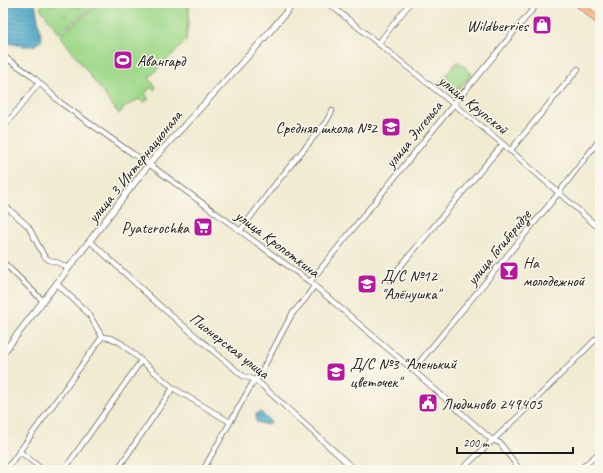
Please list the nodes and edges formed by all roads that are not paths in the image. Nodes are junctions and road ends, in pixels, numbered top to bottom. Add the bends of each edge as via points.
1 (294, 3) edge
2 (328, 3) edge
3 (410, 3) edge
4 (538, 3) edge
5 (578, 3) edge
6 (600, 22) edge
7 (378, 44) junction
8 (3, 56) edge
9 (578, 69) dead end
10 (39, 83) junction
11 (454, 104) junction
12 (332, 111) dead end
13 (3, 128) edge
14 (600, 139) edge
15 (503, 144) junction
16 (510, 151) junction
17 (149, 164) junction
18 (558, 193) junction
19 (3, 204) edge
20 (600, 229) edge
21 (240, 231) junction
22 (90, 241) junction
23 (3, 262) edge
24 (68, 268) junction
25 (389, 280) dead end
26 (56, 283) junction
27 (312, 284) junction
28 (43, 301) junction
29 (600, 335) edge
30 (102, 337) junction
31 (3, 353) edge
32 (141, 361) junction
33 (413, 370) junction
34 (256, 380) junction
35 (173, 388) junction
36 (230, 422) junction
37 (492, 440) junction
38 (19, 451) junction
39 (600, 452) edge
40 (6, 470) edge
41 (43, 470) edge
42 (64, 470) edge
43 (117, 470) edge
44 (203, 470) edge
45 (355, 470) edge
46 (461, 470) edge
47 (520, 470) edge
48 (579, 470) edge

1 - 17 street, улица 3 Интернационала
2 - 7 street, улица Крупской
3 - 7 street
4 - 11 street, улица Энгельса
5 - 6 main road
7 - 11 street, улица Крупской
8 - 10 street, улица Кропоткина
9 - 16 street
10 - 13 street
10 - 17 street, улица Кропоткина via 61,102
11 - 15 street, улица Крупской
11 - 27 street, улица Энгельса
12 - 21 street
14 - 18 street, улица Гогиберидзе
15 - 16 street, улица Крупской
15 - 25 street
16 - 18 street, улица Крупской
17 - 21 street, улица Кропоткина
17 - 22 street, улица 3 Интернационала
18 - 20 street, улица Крупской
18 - 33 street, улица Гогиберидзе
19 - 24 street via 28,226 44,256
21 - 27 street, улица Кропоткина
22 - 24 street, улица 3 Интернационала
22 - 34 street, Пионерская улица via 165,310 243,376
23 - 28 street
24 - 26 street, улица 3 Интернационала
26 - 28 street, улица 3 Интернационала
26 - 30 street via 89,314
27 - 33 street, улица Кропоткина
27 - 34 street, улица Энгельса via 306,298 292,314
28 - 31 street, улица 3 Интернационала
29 - 37 street
30 - 32 street via 121,343
30 - 38 street
32 - 35 street
32 - 42 street
33 - 37 street, улица Кропоткина
34 - 36 street, улица Энгельса
34 - 45 street, Пионерская улица
35 - 36 street
35 - 43 street
36 - 44 street, улица Энгельса
37 - 46 street
37 - 47 street, улица Кропоткина via 500,443
38 - 40 street
38 - 41 street
39 - 48 street

